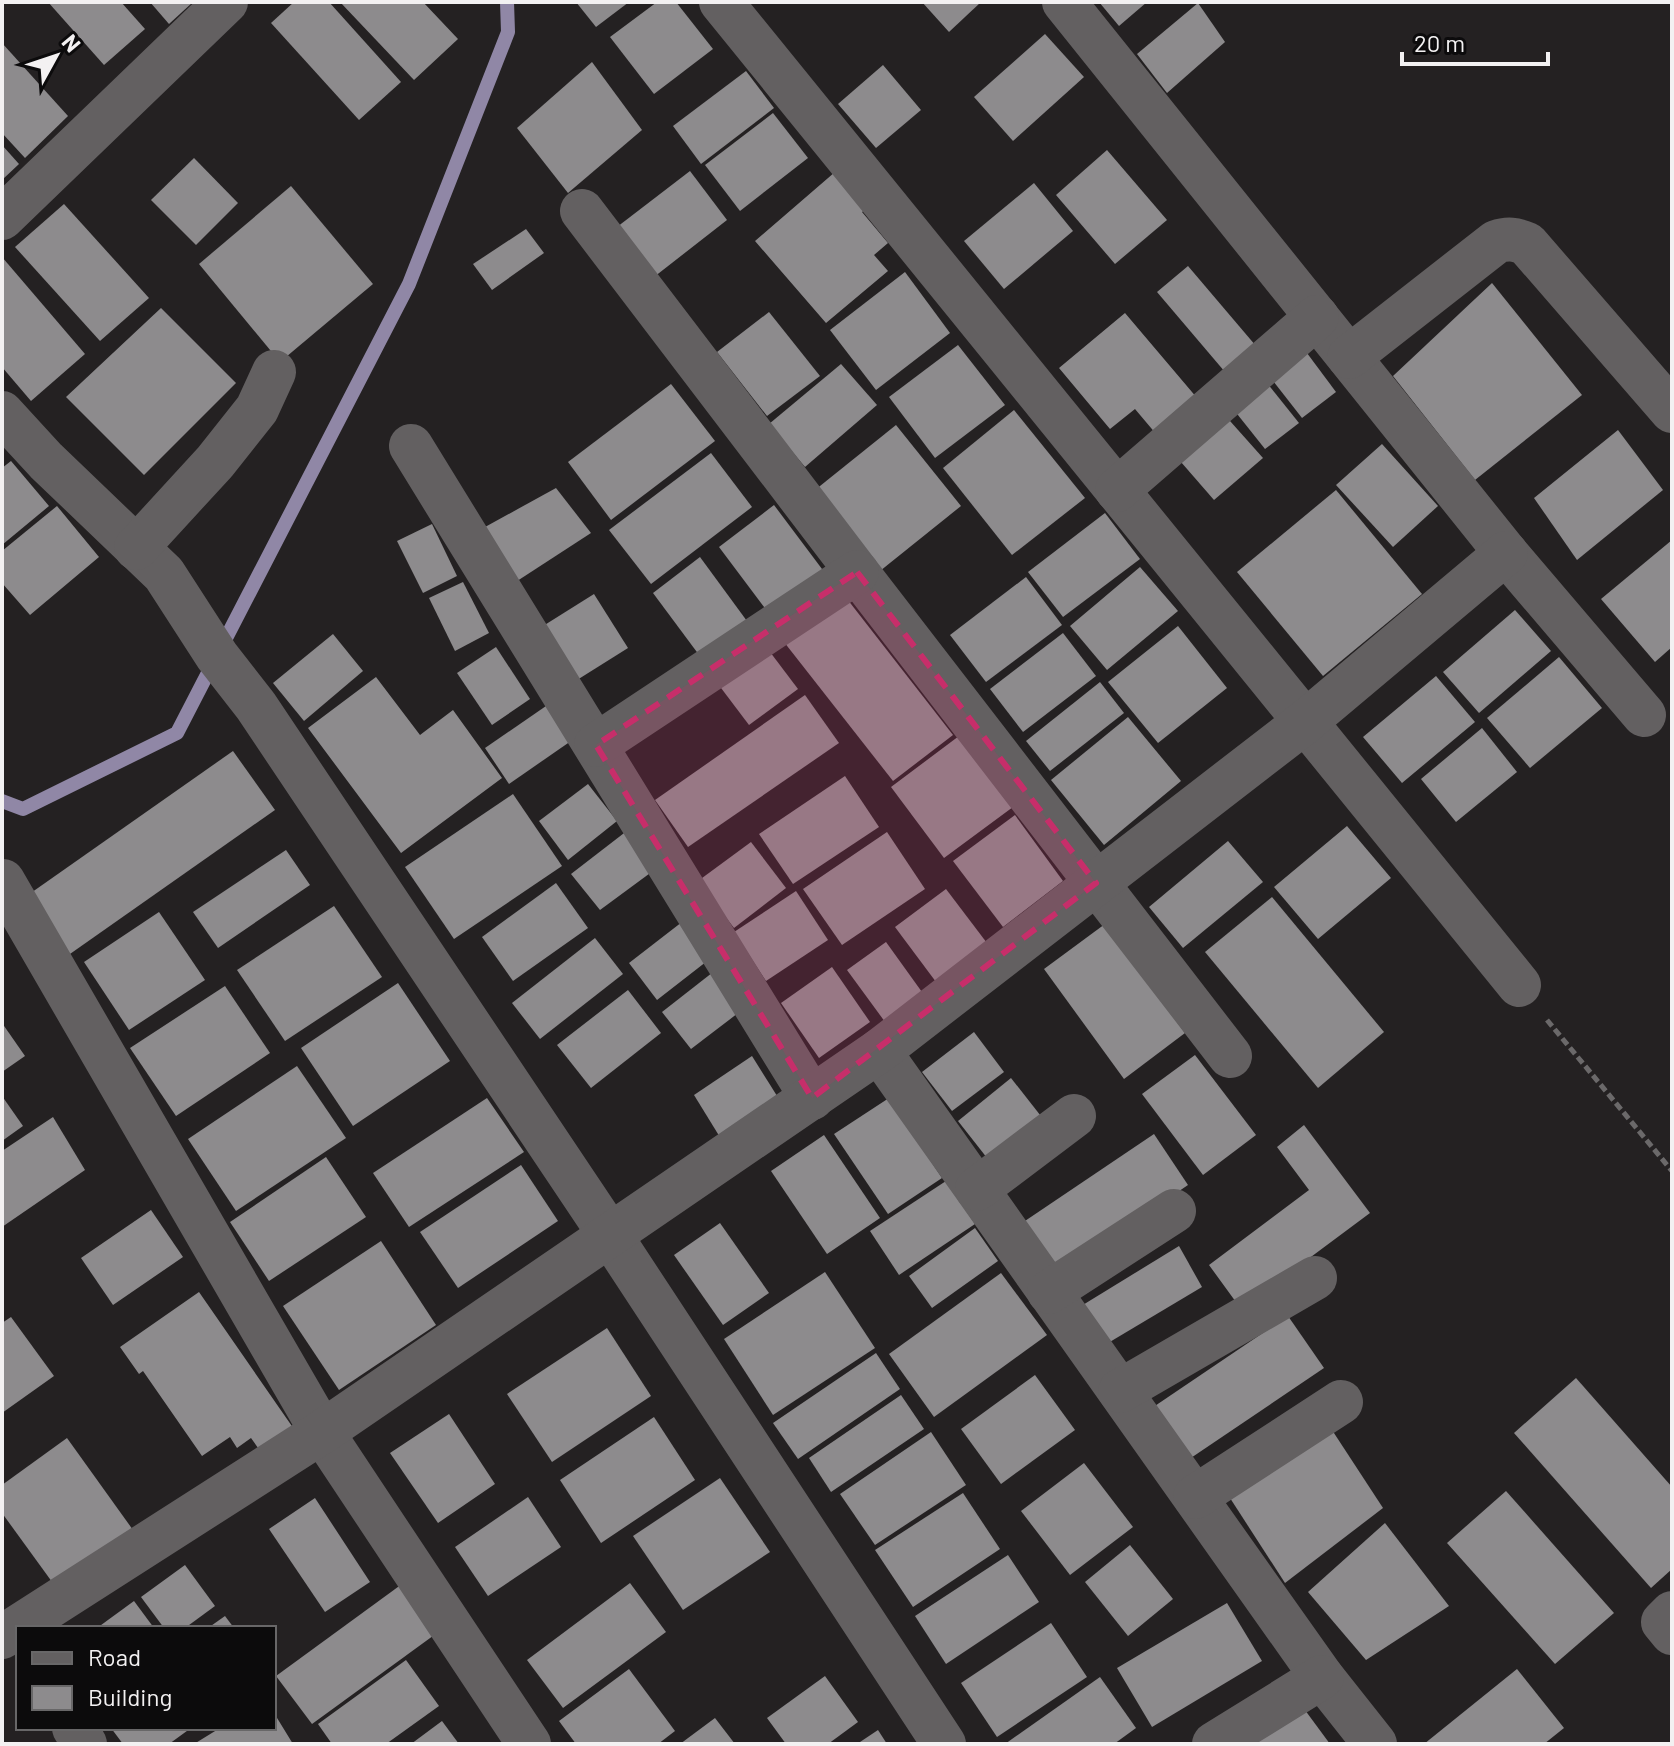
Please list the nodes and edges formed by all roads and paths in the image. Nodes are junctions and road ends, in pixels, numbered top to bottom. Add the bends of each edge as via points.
1 (226, 2) edge
2 (721, 2) edge
3 (1064, 2) edge
4 (582, 211) dead end
5 (2, 218) edge
6 (1317, 317) junction
7 (1349, 357) junction
8 (274, 372) dead end
9 (1672, 411) edge
10 (2, 413) edge
11 (411, 446) dead end
12 (1117, 490) junction
13 (1506, 553) junction
14 (150, 561) junction
15 (857, 572) junction
16 (1644, 715) dead end
17 (1305, 722) junction
18 (596, 745) junction
19 (3, 881) edge
20 (1096, 883) junction
21 (1519, 985) joint
22 (879, 1051) junction
23 (1230, 1056) dead end
24 (812, 1098) junction
25 (1074, 1116) dead end
26 (1672, 1171) edge
27 (977, 1189) junction
28 (1174, 1211) dead end
29 (610, 1235) junction
30 (1315, 1278) dead end
31 (1049, 1292) junction
32 (1120, 1391) junction
33 (1341, 1402) dead end
34 (322, 1432) junction
35 (1195, 1497) junction
36 (1672, 1613) edge
37 (17, 1626) edge
38 (1672, 1633) edge
39 (1322, 1677) junction
40 (529, 1744) edge
41 (944, 1744) edge
42 (1214, 1744) edge
43 (1375, 1744) edge

1 - 5 street
2 - 12 street
3 - 6 street
4 - 15 street
6 - 7 street
6 - 12 street
7 - 9 street via 1496,242 1515,239 1527,244
7 - 13 street
8 - 14 street via 257,409
10 - 14 street
11 - 18 street
12 - 17 street
13 - 16 street
13 - 17 street
14 - 29 street via 256,706
15 - 18 street
15 - 20 street
17 - 20 street
17 - 21 street
18 - 24 street
19 - 34 street
20 - 22 street
20 - 23 street
21 - 26 path
22 - 24 street
22 - 27 street
24 - 29 street
25 - 27 street
27 - 31 street
28 - 31 street
29 - 34 street
29 - 41 street
30 - 32 street
31 - 32 street
32 - 35 street
33 - 35 street
34 - 37 street
34 - 40 street
35 - 39 street
36 - 38 street via 1663,1622
39 - 42 street
39 - 43 street

